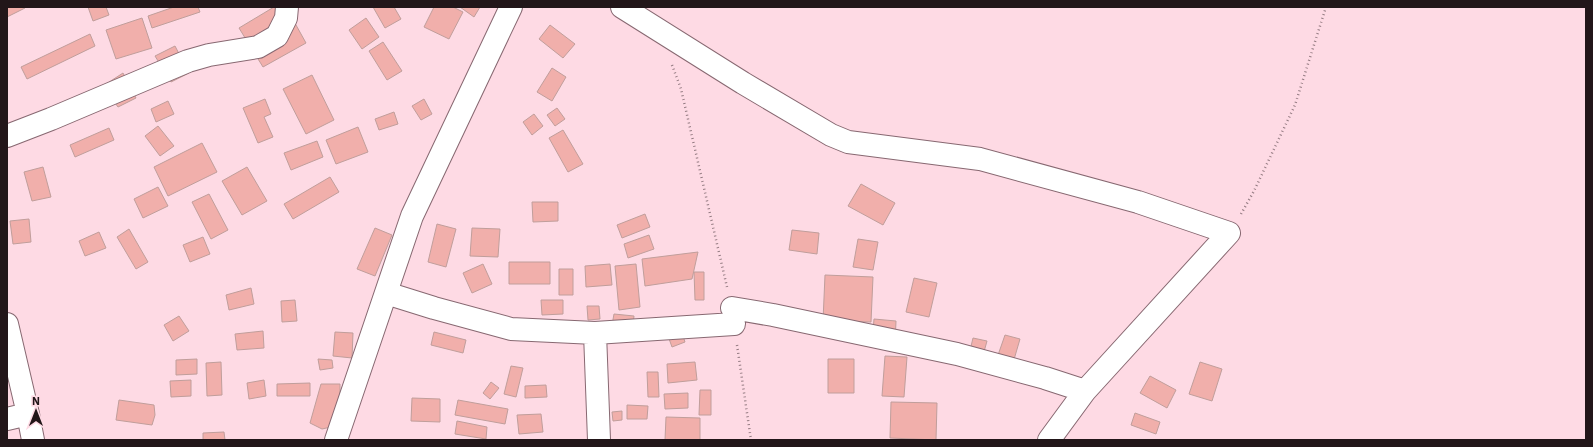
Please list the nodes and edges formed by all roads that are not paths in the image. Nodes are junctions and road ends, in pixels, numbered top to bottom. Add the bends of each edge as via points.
1 (287, 7) edge
2 (511, 7) edge
3 (622, 7) edge
4 (7, 136) edge
5 (386, 293) junction
6 (7, 324) edge
7 (595, 333) junction
8 (1085, 391) junction
9 (28, 414) junction
10 (7, 419) edge
11 (33, 440) edge
12 (336, 440) edge
13 (599, 440) edge
14 (1049, 440) edge

1 - 4 street via 286,18 277,36 258,47 188,61
2 - 5 street via 412,216
3 - 8 street via 743,83 848,142 980,159 1138,202 1229,233
5 - 7 street via 512,329
5 - 12 street
6 - 9 street
7 - 8 street via 733,316 773,314 957,354
7 - 13 street
8 - 14 street
9 - 10 street
9 - 11 street

